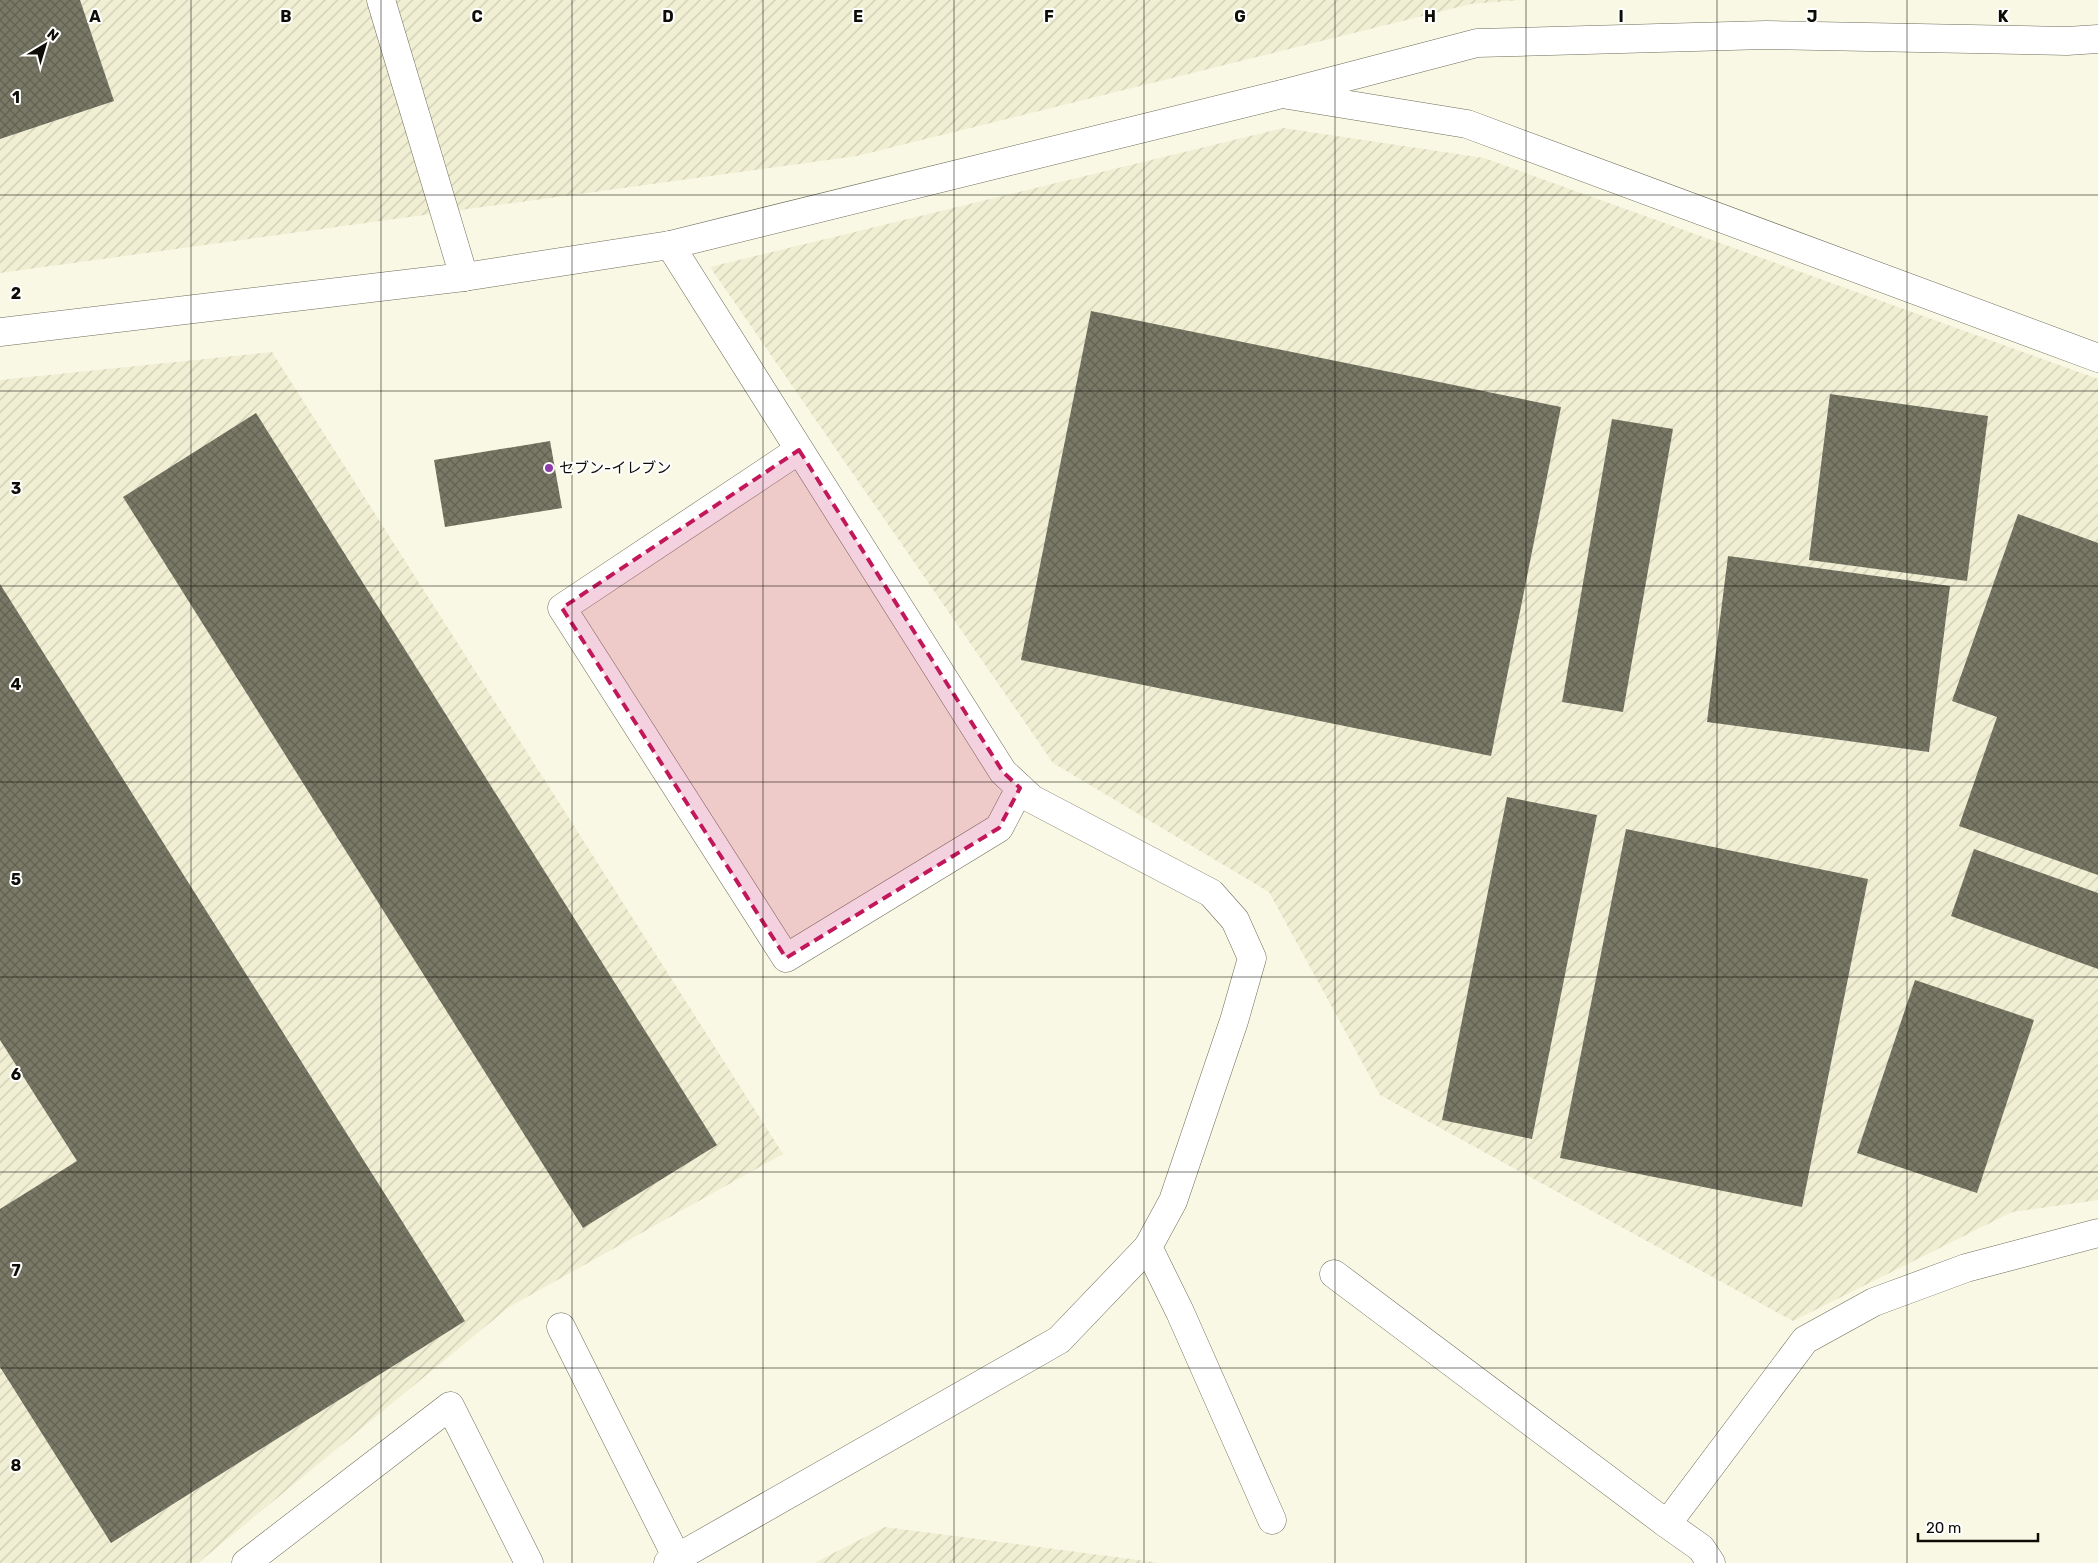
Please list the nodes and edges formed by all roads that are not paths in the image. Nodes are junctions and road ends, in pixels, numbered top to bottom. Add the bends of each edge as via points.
1 (381, 0) edge
2 (2098, 39) edge
3 (1282, 94) junction
4 (670, 245) junction
5 (464, 277) junction
6 (0, 332) edge
7 (2098, 358) edge
8 (799, 450) junction
9 (1020, 788) junction
10 (2098, 1233) edge
11 (1148, 1247) junction
12 (1334, 1274) dead end
13 (562, 1327) dead end
14 (1272, 1520) dead end
15 (1668, 1524) junction
16 (672, 1560) edge
17 (246, 1563) edge
18 (529, 1563) edge
19 (1711, 1563) edge

1 - 5 street
2 - 3 street via 1766,35 1478,43
3 - 4 street
3 - 7 street via 1467,124
4 - 5 street
4 - 8 street
5 - 6 street
8 - 9 street via 1003,772
8 - 9 street via 562,608 786,958 998,828
9 - 11 street via 1032,799 1211,893 1235,920 1252,958 1174,1202
10 - 15 street via 1947,1275 1874,1302 1805,1340
11 - 14 street
11 - 16 street via 1059,1340
12 - 15 street
13 - 16 street
15 - 19 street via 1702,1548
17 - 18 street via 450,1406

